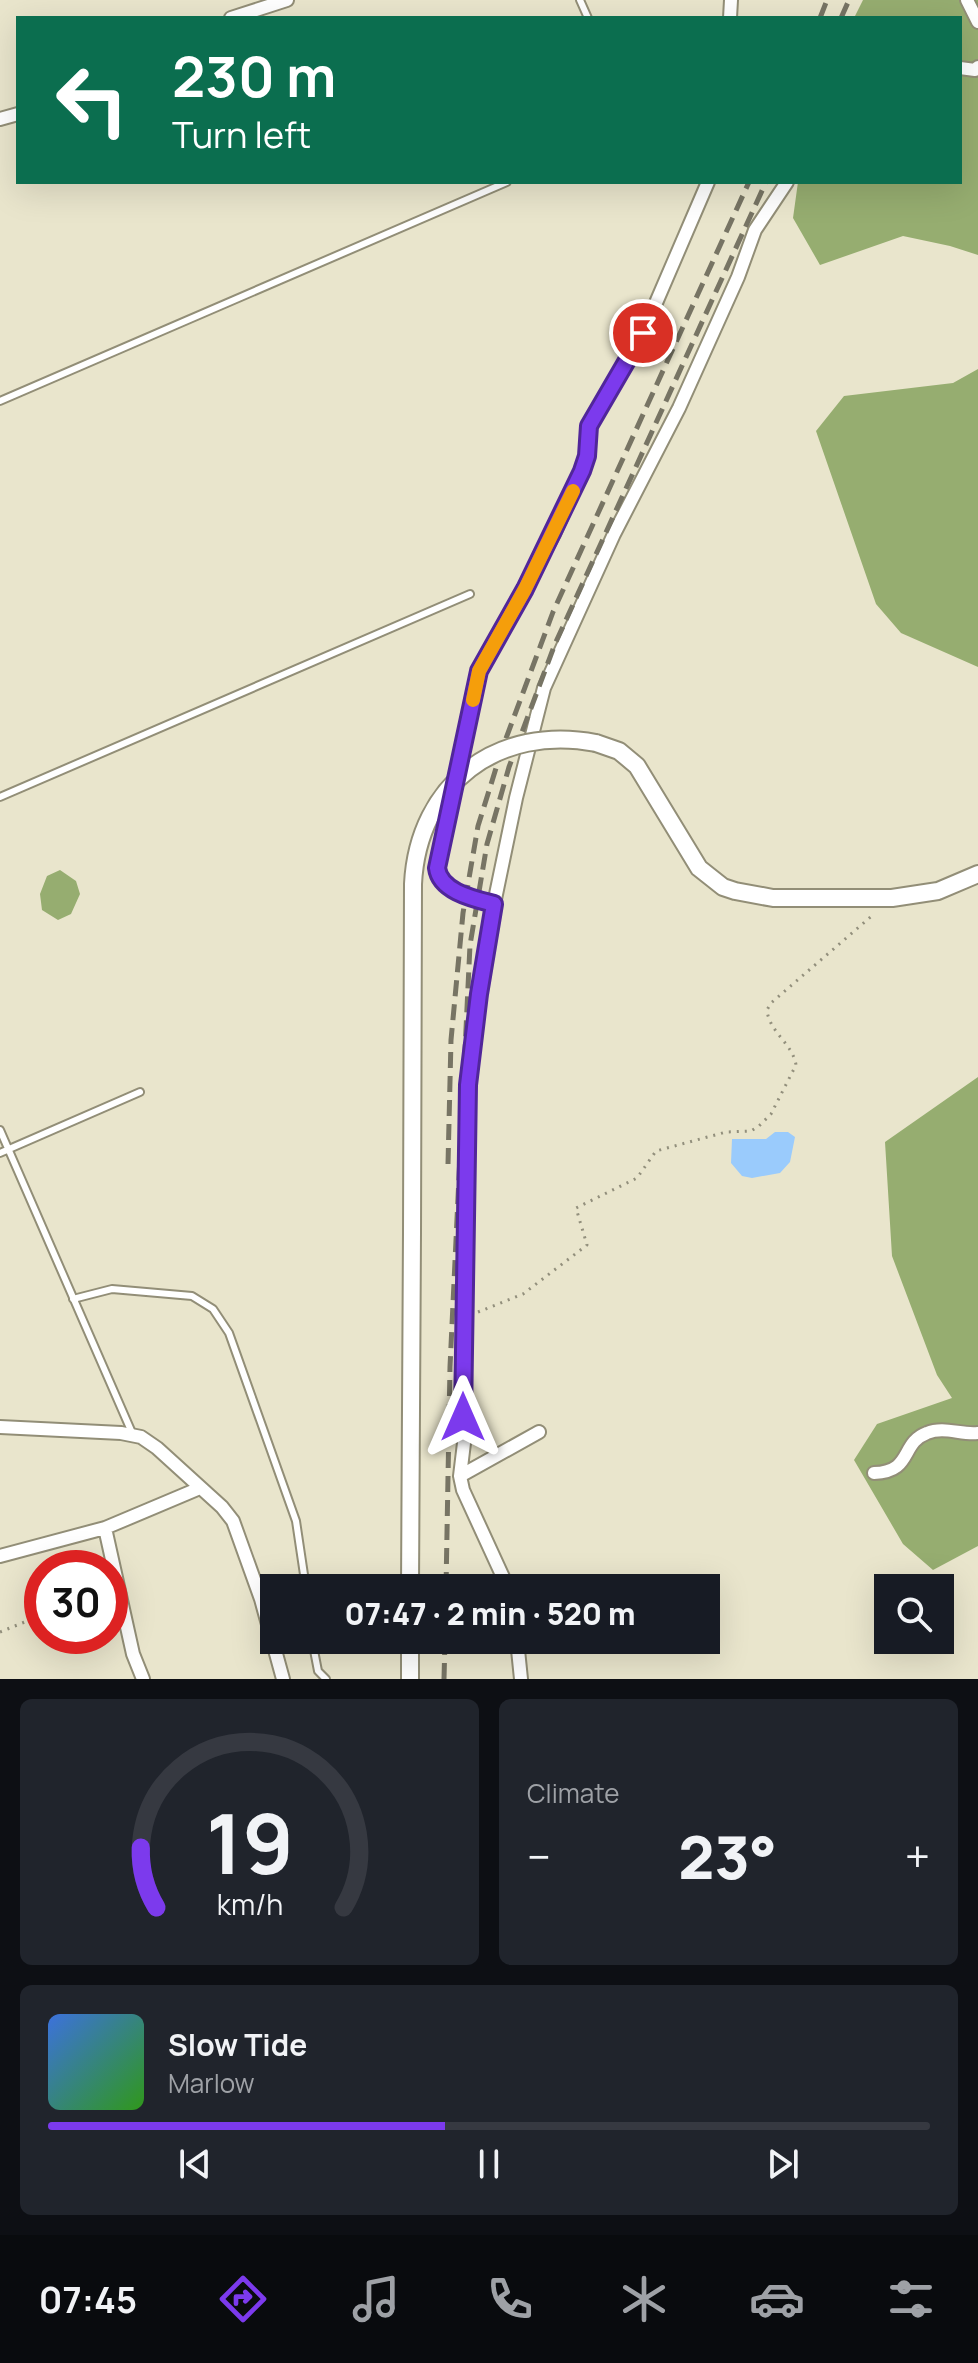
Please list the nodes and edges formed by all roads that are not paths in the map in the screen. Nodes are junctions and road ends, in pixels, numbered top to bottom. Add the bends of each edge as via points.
1 (287, 0) edge
2 (967, 0) edge
3 (237, 16) edge
4 (978, 22) edge
5 (502, 184) edge
6 (707, 184) edge
7 (786, 184) edge
8 (0, 401) edge
9 (470, 594) dead end
10 (0, 797) edge
11 (978, 874) edge
12 (494, 904) junction
13 (140, 1092) dead end
14 (0, 1130) edge
15 (8, 1149) junction
16 (0, 1153) edge
17 (73, 1299) junction
18 (0, 1427) edge
19 (539, 1432) dead end
20 (978, 1433) edge
21 (133, 1435) junction
22 (874, 1473) dead end
23 (460, 1476) junction
24 (200, 1488) junction
25 (105, 1528) junction
26 (0, 1556) edge
27 (304, 1574) edge
28 (410, 1574) edge
29 (502, 1574) edge
30 (315, 1654) edge
31 (410, 1654) edge
32 (518, 1654) edge
33 (143, 1679) edge
34 (283, 1679) edge
35 (326, 1679) edge
36 (410, 1679) edge
37 (521, 1679) edge

1 - 3 street
2 - 4 street
5 - 8 lane
6 - 12 street via 643,333 589,426 587,456 554,534 479,671 437,868 445,885
7 - 12 street via 755,230 679,408 607,548 544,688
9 - 10 lane
11 - 28 street, bridge via 938,891 892,898 756,897 723,887 695,861 637,766 619,751 596,743 553,738 515,744 473,767 442,796 425,824 413,884
12 - 23 street via 468,1085
13 - 15 lane
14 - 15 lane
15 - 16 lane
15 - 17 lane
17 - 21 lane
17 - 27 lane via 112,1289 177,1293 192,1296 220,1317 296,1521
18 - 21 street
19 - 23 street
20 - 22 street via 928,1432 911,1444 896,1468
21 - 24 street via 150,1443
23 - 29 street
24 - 25 street
24 - 34 street via 228,1514 239,1534
25 - 26 street
25 - 33 street
30 - 35 lane
31 - 36 street
32 - 37 street

